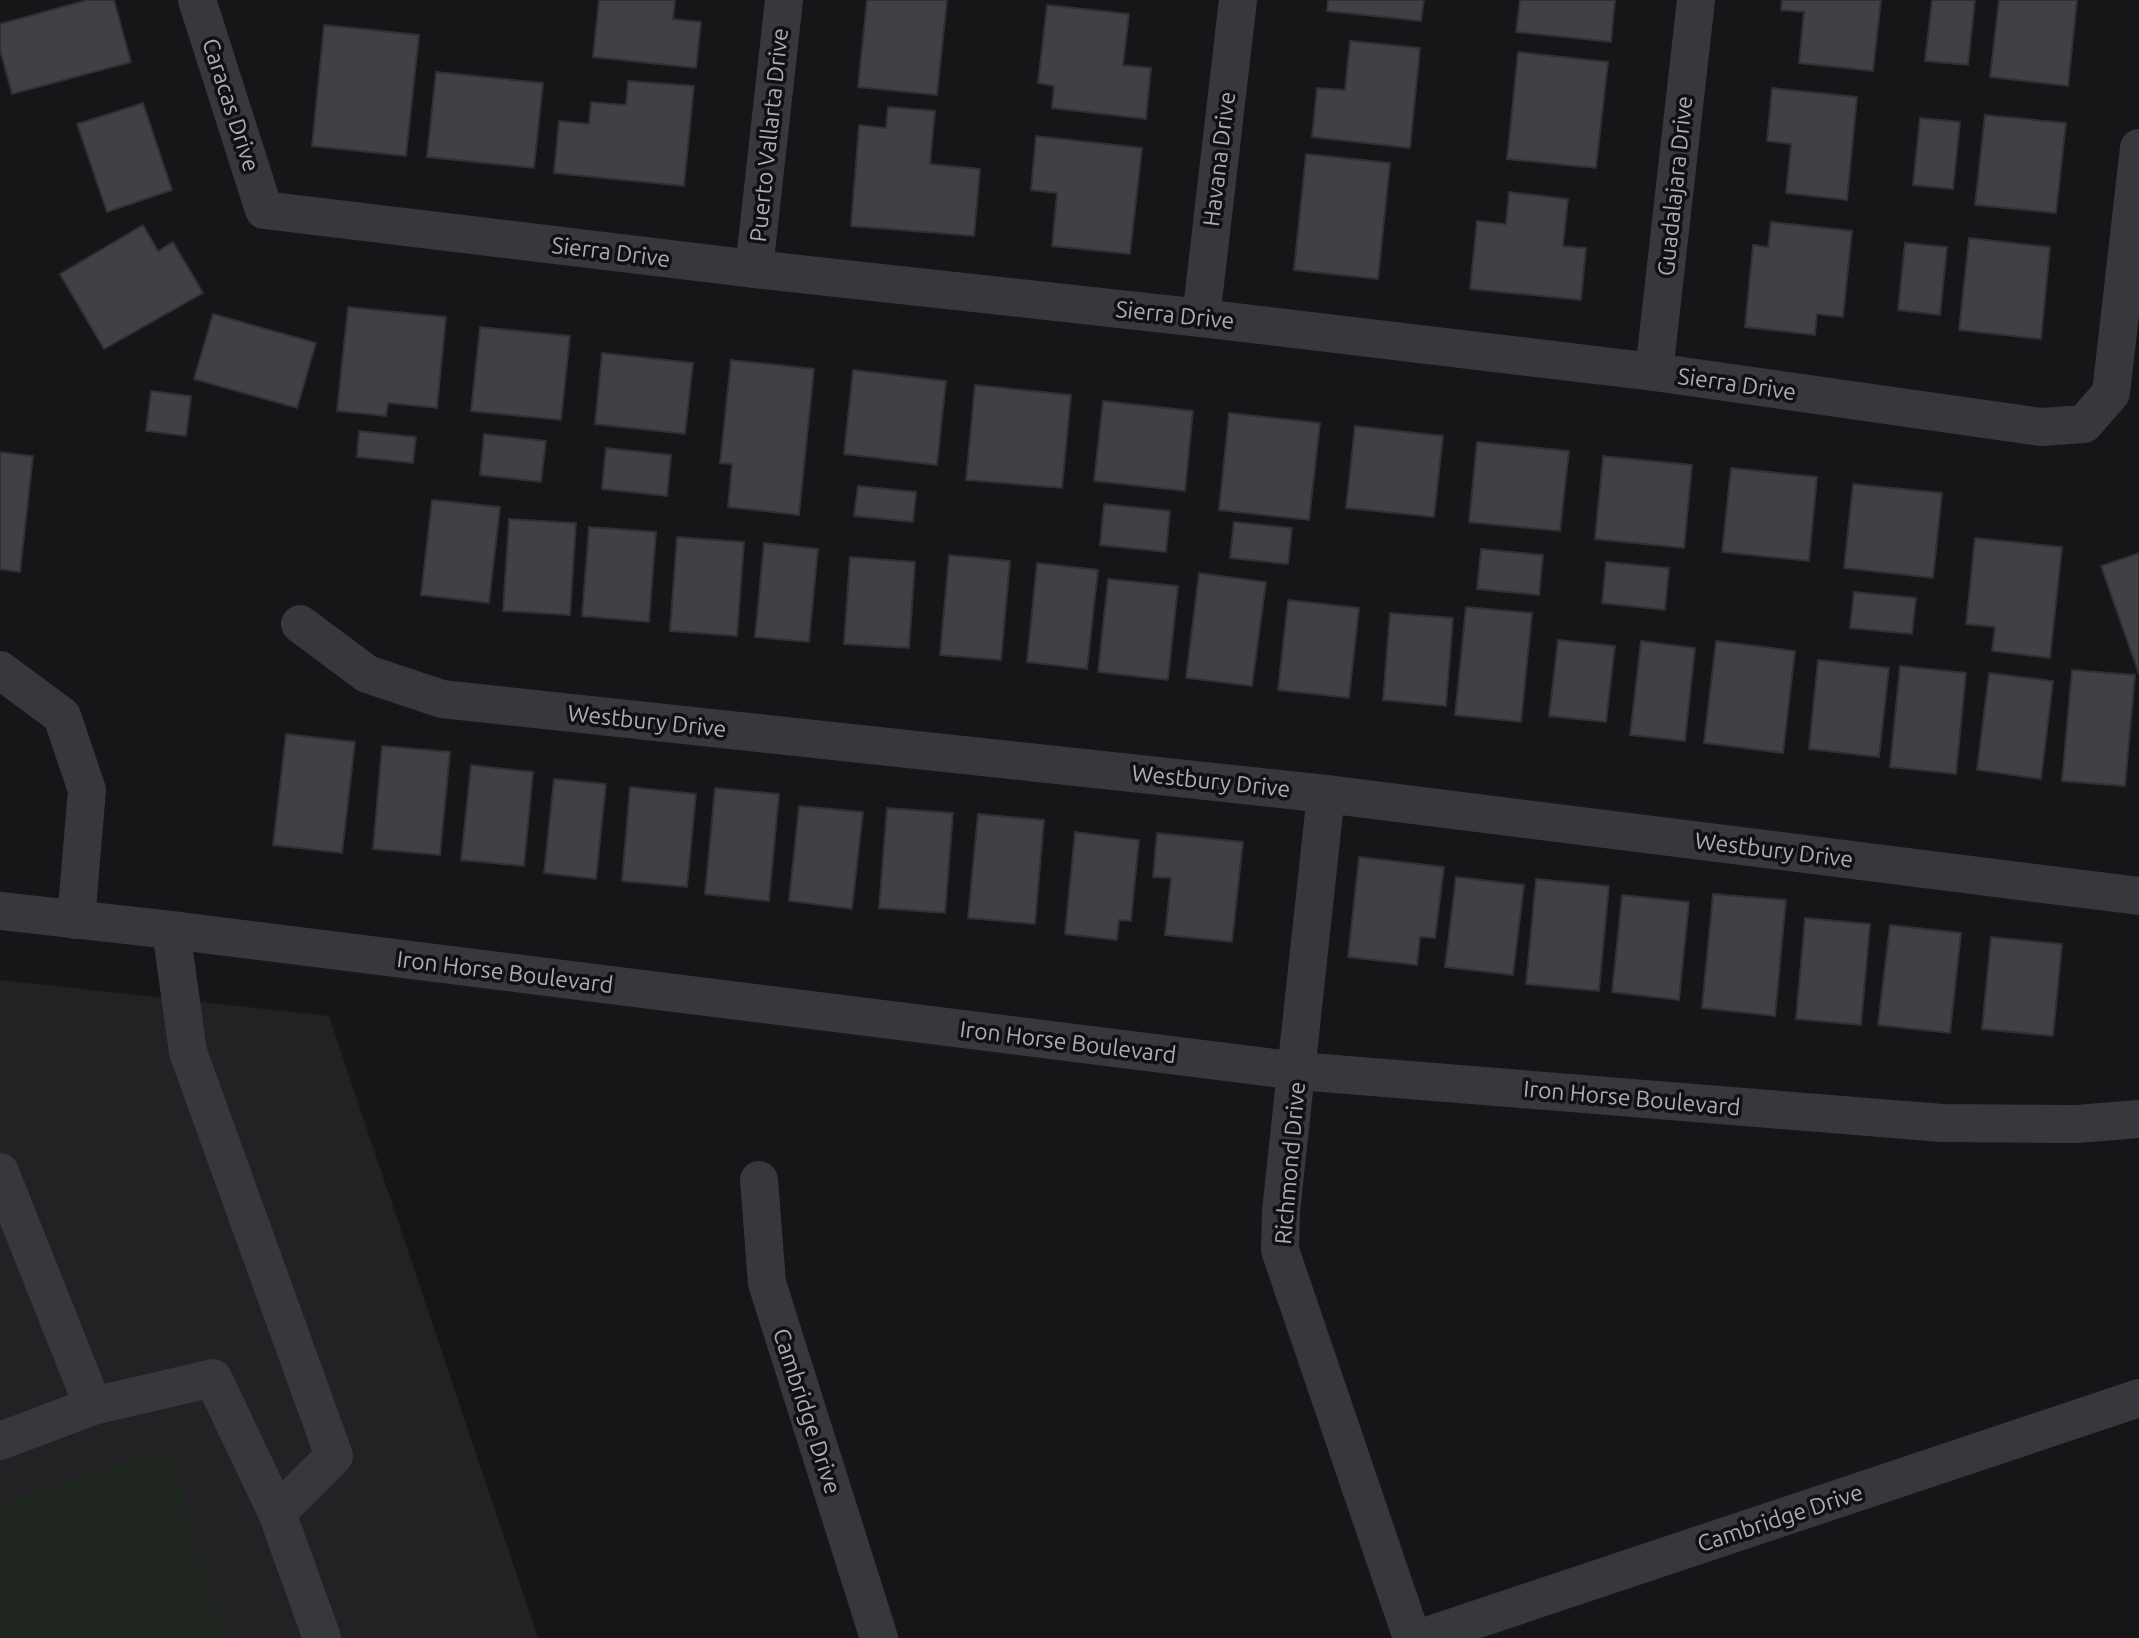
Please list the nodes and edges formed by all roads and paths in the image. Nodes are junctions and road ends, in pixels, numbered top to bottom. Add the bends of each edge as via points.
1 (197, 0) edge
2 (784, 0) edge
3 (1238, 0) edge
4 (1696, 0) edge
5 (2139, 148) edge
6 (264, 210) joint
7 (754, 269) junction
8 (1201, 317) junction
9 (1654, 372) junction
10 (300, 624) dead end
11 (0, 670) edge
12 (1326, 793) junction
13 (2139, 897) edge
14 (0, 911) edge
15 (76, 920) junction
16 (171, 930) junction
17 (1298, 1071) junction
18 (2139, 1119) edge
19 (0, 1172) edge
20 (759, 1180) dead end
21 (2139, 1398) edge
22 (93, 1406) junction
23 (0, 1441) edge
24 (277, 1513) junction
25 (322, 1638) edge
26 (879, 1638) edge
27 (1412, 1638) edge
28 (1421, 1638) edge

1 - 6 street, Caracas Drive
2 - 7 street, Puerto Vallarta Drive
3 - 8 street, Havana Drive
4 - 9 street, Guadalajara Drive
5 - 9 street, Sierra Drive via 2111,393 2084,424 2040,427
6 - 7 street, Sierra Drive
7 - 8 street, Sierra Drive
8 - 9 street, Sierra Drive
10 - 12 street, Westbury Drive via 367,674 442,699
11 - 15 street via 62,716 87,790
12 - 13 street, Westbury Drive
12 - 17 street, Richmond Drive
14 - 15 street, Iron Horse Boulevard
15 - 16 street, Iron Horse Boulevard
16 - 17 street, Iron Horse Boulevard
16 - 24 street via 188,1052 334,1456
17 - 18 street, Iron Horse Boulevard via 1942,1122 2077,1125
17 - 27 street, Richmond Drive via 1280,1250
19 - 22 street
20 - 26 street, Cambridge Drive via 766,1283
21 - 28 street, Cambridge Drive
22 - 23 street
22 - 24 street via 213,1378
24 - 25 street

